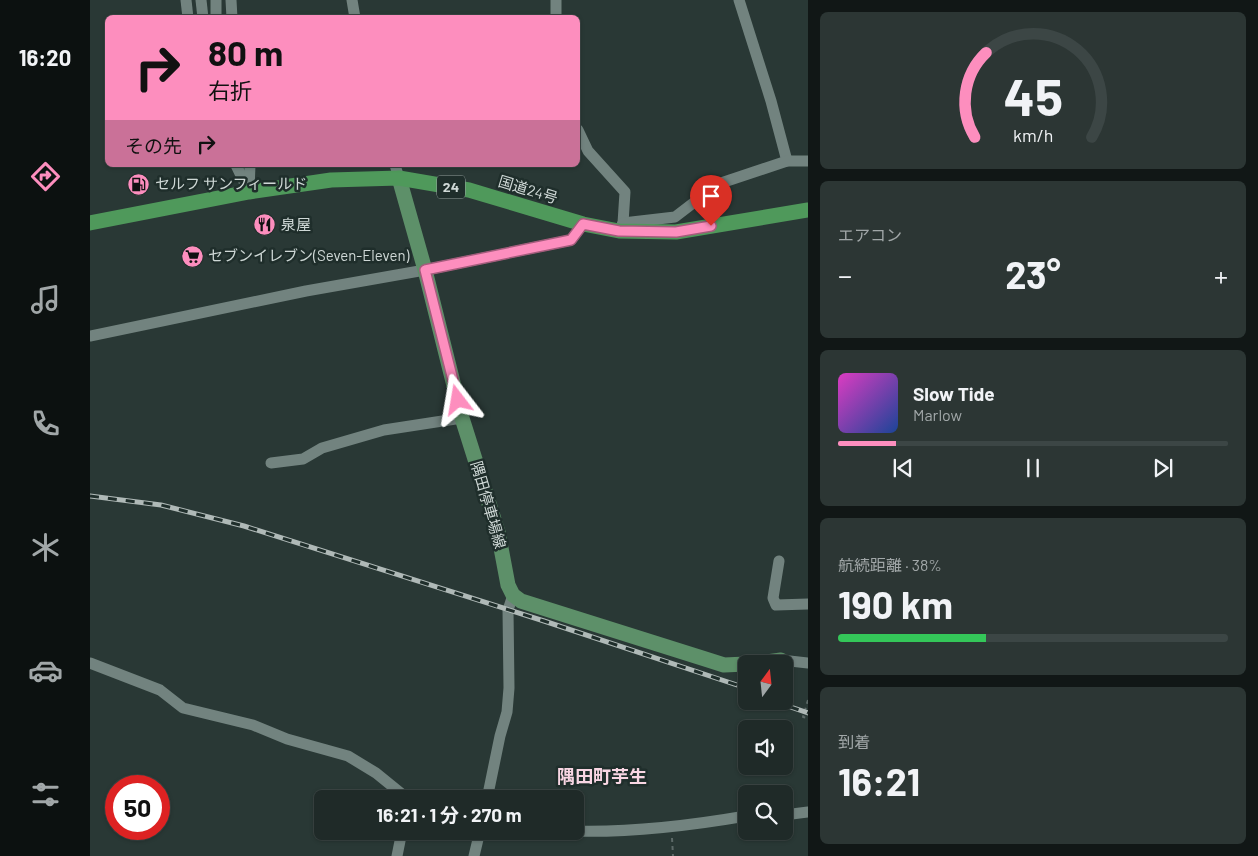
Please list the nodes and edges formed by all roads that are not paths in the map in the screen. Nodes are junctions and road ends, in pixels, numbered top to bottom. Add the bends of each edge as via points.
1 (186, 0) edge
2 (202, 0) edge
3 (216, 0) edge
4 (231, 0) edge
5 (352, 0) edge
6 (556, 0) edge
7 (739, 0) edge
8 (188, 15) edge
9 (203, 15) edge
10 (216, 15) edge
11 (232, 15) edge
12 (354, 15) edge
13 (556, 15) edge
14 (580, 134) edge
15 (787, 161) junction
16 (808, 161) edge
17 (237, 167) edge
18 (250, 167) edge
19 (397, 172) edge
20 (249, 192) junction
21 (808, 210) edge
22 (90, 223) edge
23 (583, 224) junction
24 (621, 227) junction
25 (425, 270) junction
26 (90, 336) edge
27 (462, 418) junction
28 (271, 463) dead end
29 (779, 561) dead end
30 (513, 595) junction
31 (808, 604) edge
32 (793, 660) edge
33 (90, 663) edge
34 (808, 663) edge
35 (738, 664) edge
36 (397, 790) edge
37 (489, 790) edge
38 (808, 812) edge
39 (793, 814) edge
40 (738, 817) edge
41 (584, 831) edge
42 (400, 840) edge
43 (478, 840) edge
44 (397, 856) edge
45 (474, 856) edge

1 - 8 street
2 - 9 street
3 - 10 street
4 - 11 street
5 - 12 street
6 - 13 street
7 - 15 street
14 - 24 street via 588,150 625,192
15 - 16 street
15 - 24 street via 718,184 675,217
17 - 20 street
18 - 20 street
19 - 20 highway, 国道24号 / 24
19 - 23 highway, 国道24号 / 24
19 - 25 main road, 隅田停車場線
20 - 22 highway, 国道24号 / 24
21 - 24 highway, 国道24号 / 24 via 676,232
23 - 24 highway, 国道24号 / 24
23 - 25 street via 571,240
25 - 26 street
25 - 27 main road, 隅田停車場線
27 - 28 street via 384,430 322,448 303,459
27 - 30 main road, 隅田停車場線 via 498,532 508,585
29 - 31 street via 773,598 776,605
30 - 35 main road via 521,601 724,665
30 - 37 street via 508,610 507,712
32 - 34 street
33 - 36 street via 160,690 182,708 253,725 287,739 348,756
38 - 39 street
40 - 41 street via 671,826
42 - 44 street
43 - 45 street

